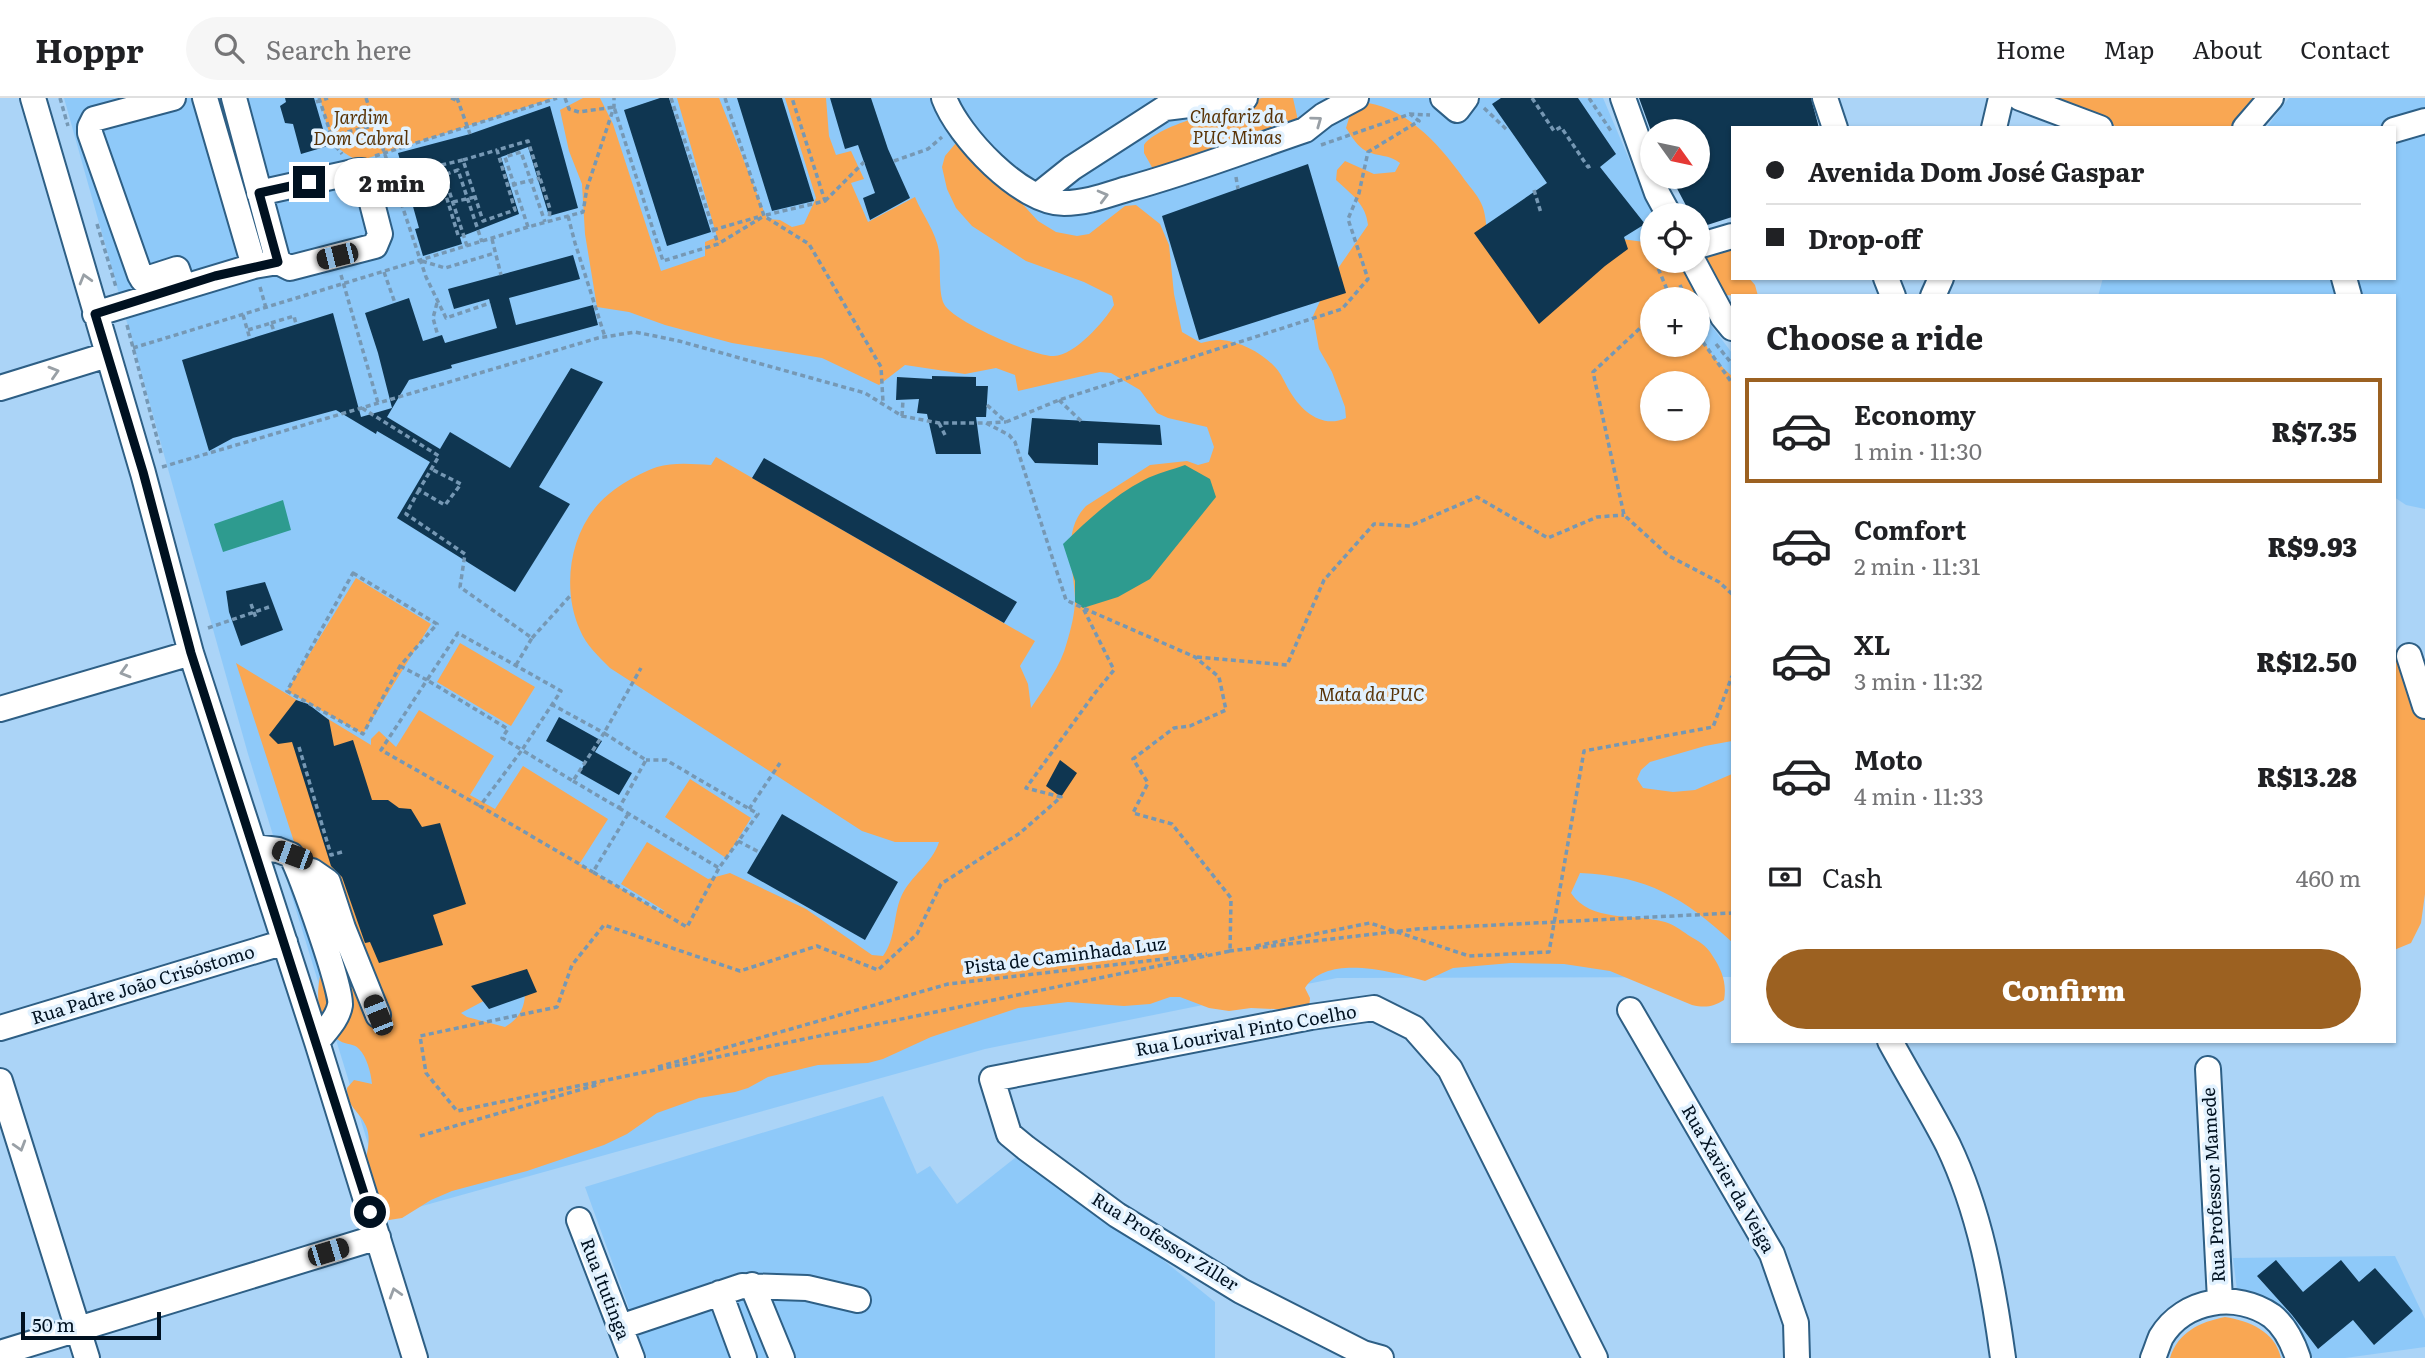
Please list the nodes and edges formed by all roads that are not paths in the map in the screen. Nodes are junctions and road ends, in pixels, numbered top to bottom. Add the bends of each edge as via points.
1 (33, 98) edge
2 (173, 98) edge
3 (205, 98) edge
4 (234, 98) edge
5 (944, 98) edge
6 (1245, 98) edge
7 (1356, 98) edge
8 (1623, 98) edge
9 (1825, 98) edge
10 (2001, 98) edge
11 (2020, 98) edge
12 (2271, 98) edge
13 (1473, 101) edge
14 (1440, 107) edge
15 (2425, 121) edge
16 (1834, 126) edge
17 (1994, 126) edge
18 (2095, 126) edge
19 (2247, 126) edge
20 (2396, 129) edge
21 (234, 148) junction
22 (259, 193) junction
23 (1037, 196) junction
24 (1662, 203) edge
25 (1731, 236) edge
26 (1710, 242) edge
27 (266, 264) junction
28 (1699, 273) edge
29 (183, 286) junction
30 (95, 314) junction
31 (1731, 327) edge
32 (107, 355) junction
33 (0, 388) edge
34 (191, 653) junction
35 (2409, 656) edge
36 (2425, 706) edge
37 (0, 709) edge
38 (254, 847) junction
39 (299, 870) junction
40 (285, 942) junction
41 (1630, 1010) dead end
42 (378, 1015) dead end
43 (0, 1028) edge
44 (317, 1042) junction
45 (1891, 1043) edge
46 (2208, 1069) dead end
47 (992, 1079) joint
48 (0, 1081) edge
49 (579, 1220) dead end
50 (378, 1237) junction
51 (752, 1285) junction
52 (720, 1293) junction
53 (858, 1300) dead end
54 (2220, 1300) junction
55 (620, 1327) junction
56 (78, 1328) junction
57 (0, 1353) edge
58 (87, 1358) edge
59 (415, 1358) edge
60 (632, 1358) edge
61 (744, 1358) edge
62 (782, 1358) edge
63 (1381, 1358) edge
64 (1595, 1358) edge
65 (1797, 1358) edge
66 (2003, 1358) edge
67 (2153, 1358) edge
68 (2298, 1358) edge

30 -> 1 street
2 - 29 street via 94,119 90,133 143,280 177,269
3 - 21 street
4 - 21 street
5 - 23 street via 957,124 988,162
6 - 23 street via 1165,108
23 -> 7 street via 1063,203 1083,201 1156,181 1305,130
8 - 24 street
9 - 16 street
10 - 17 street
11 - 18 street
12 - 19 street
13 - 14 street via 1457,110
15 - 20 street
21 - 22 street
21 - 27 street
22 - 27 street
22 - 27 street via 362,172 380,234 375,246 290,268
25 - 26 street
27 - 29 street
28 - 31 street
29 - 30 street
30 - 32 street
33 -> 32 street
32 - 34 street
34 -> 37 street
34 - 38 street
35 - 36 street
38 - 39 street via 292,855
38 - 40 street
39 - 42 street via 312,871 328,882
39 - 44 street via 341,1004
40 - 43 street, Rua Padre João Crisóstomo
40 - 44 street
41 - 65 street, Rua Xavier da Veiga via 1772,1254 1796,1323
44 - 50 street
45 - 66 street via 1948,1146 1972,1204 1988,1262
46 - 54 street, Rua Professor Mamede
47 - 63 street, Rua Professor Ziller via 1009,1135 1117,1214 1241,1291
47 - 64 street, Rua Lourival Pinto Coelho via 1374,1009 1414,1028 1450,1069
48 -> 56 street
49 - 55 street, Rua Itutinga
50 - 56 street
59 -> 50 street
51 - 52 street
51 - 53 street via 807,1288
51 - 62 street
52 - 55 street
52 - 61 street
54 - 67 street via 2197,1306 2177,1319 2161,1337
54 - 68 street via 2248,1304 2273,1317 2291,1339
55 - 60 street, Rua Itutinga
56 - 57 street
56 - 58 street

